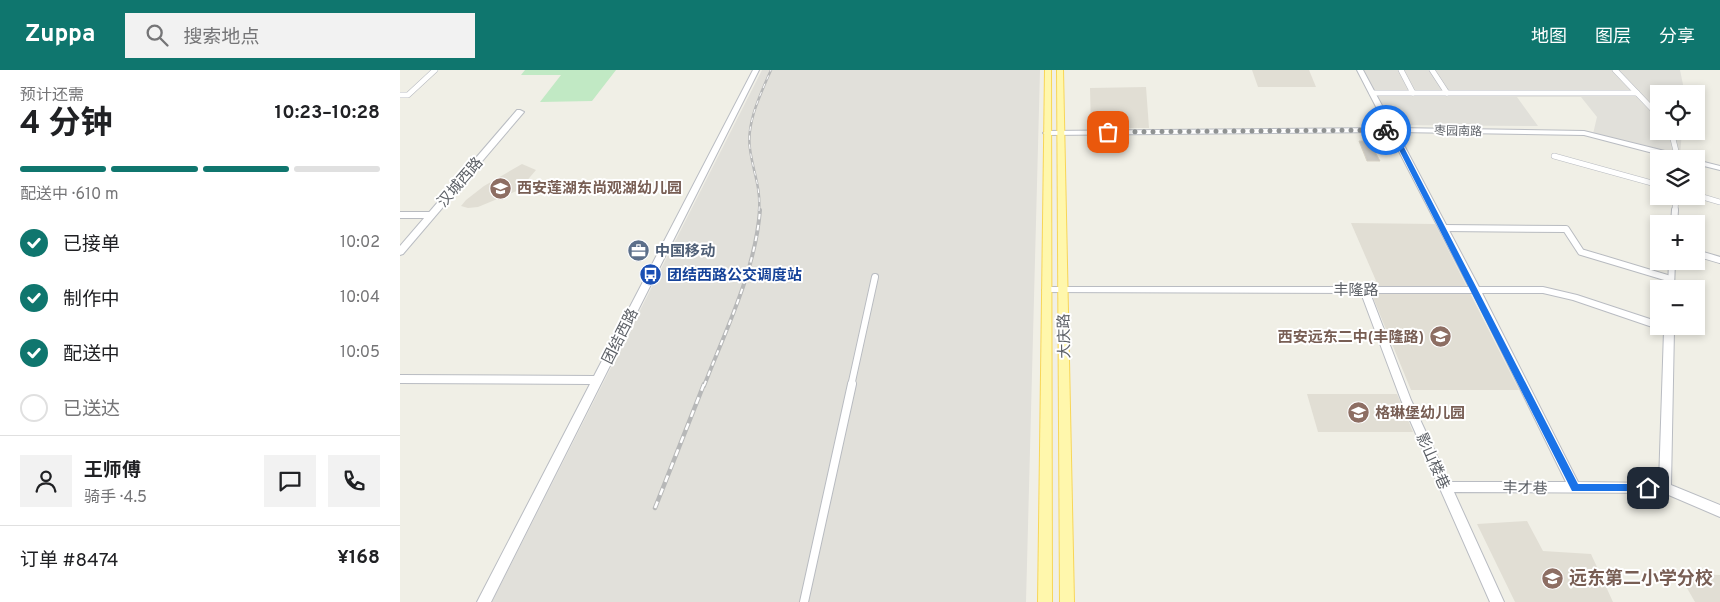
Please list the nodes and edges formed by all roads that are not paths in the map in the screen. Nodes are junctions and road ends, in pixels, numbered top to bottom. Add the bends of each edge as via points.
1 (435, 70) edge
2 (756, 70) edge
3 (1048, 70) edge
4 (1060, 70) edge
5 (1360, 70) edge
6 (1401, 70) edge
7 (1432, 70) edge
8 (1615, 70) edge
9 (1372, 93) junction
10 (1413, 93) junction
11 (1447, 93) junction
12 (1637, 93) junction
13 (400, 95) edge
14 (1650, 107) edge
15 (520, 112) dead end
16 (1392, 130) junction
17 (1047, 133) junction
18 (1060, 133) junction
19 (1650, 150) edge
20 (1554, 156) dead end
21 (1705, 164) edge
22 (1720, 168) edge
23 (1650, 183) edge
24 (1705, 198) edge
25 (1720, 202) edge
26 (400, 215) edge
27 (431, 215) junction
28 (1443, 228) junction
29 (400, 252) edge
30 (1705, 256) edge
31 (1720, 260) edge
32 (1672, 270) edge
33 (875, 277) dead end
34 (1672, 279) joint
35 (1064, 289) junction
36 (1047, 290) junction
37 (1364, 290) junction
38 (1475, 290) junction
39 (1650, 323) edge
40 (1663, 335) edge
41 (400, 379) edge
42 (598, 380) junction
43 (1445, 487) junction
44 (1576, 488) junction
45 (1665, 488) junction
46 (1720, 511) edge
47 (484, 602) edge
48 (804, 602) edge
49 (1045, 602) edge
50 (1067, 602) edge
51 (1497, 602) edge

1 - 13 street via 408,95
2 - 42 street, 团结西路
3 - 17 main road, 大庆路
4 - 18 main road, 大庆路
5 - 9 street
6 - 10 street
7 - 11 street
8 - 12 street
9 - 10 street
9 - 16 street
10 - 11 street
11 - 12 street
12 - 14 street
15 - 27 street, 汉城西路
16 - 18 street, 枣园南路
16 - 19 street, 枣园南路 via 1584,133
16 - 28 street
17 - 18 street, 枣园南路
17 - 36 main road, 大庆路
18 - 35 main road, 大庆路
20 - 23 street
21 - 22 street
24 - 25 street
26 - 27 street
27 - 29 street, 汉城西路
28 - 34 street via 1566,229 1581,252
28 - 38 street
30 - 31 street
32 - 34 street
33 - 48 street
35 - 36 street, 丰隆路
35 - 37 street, 丰隆路
35 - 50 main road, 大庆路
36 - 49 main road, 大庆路
37 - 38 street, 丰隆路
37 - 43 street, 影山楼巷 via 1406,400
38 - 39 street, 丰隆路 via 1556,292
38 - 44 street
40 - 45 street
41 - 42 street
42 - 47 street, 团结西路
43 - 44 street, 丰才巷
43 - 51 street, 影山楼巷
44 - 45 street, 丰才巷
45 - 46 street, 丰才巷

